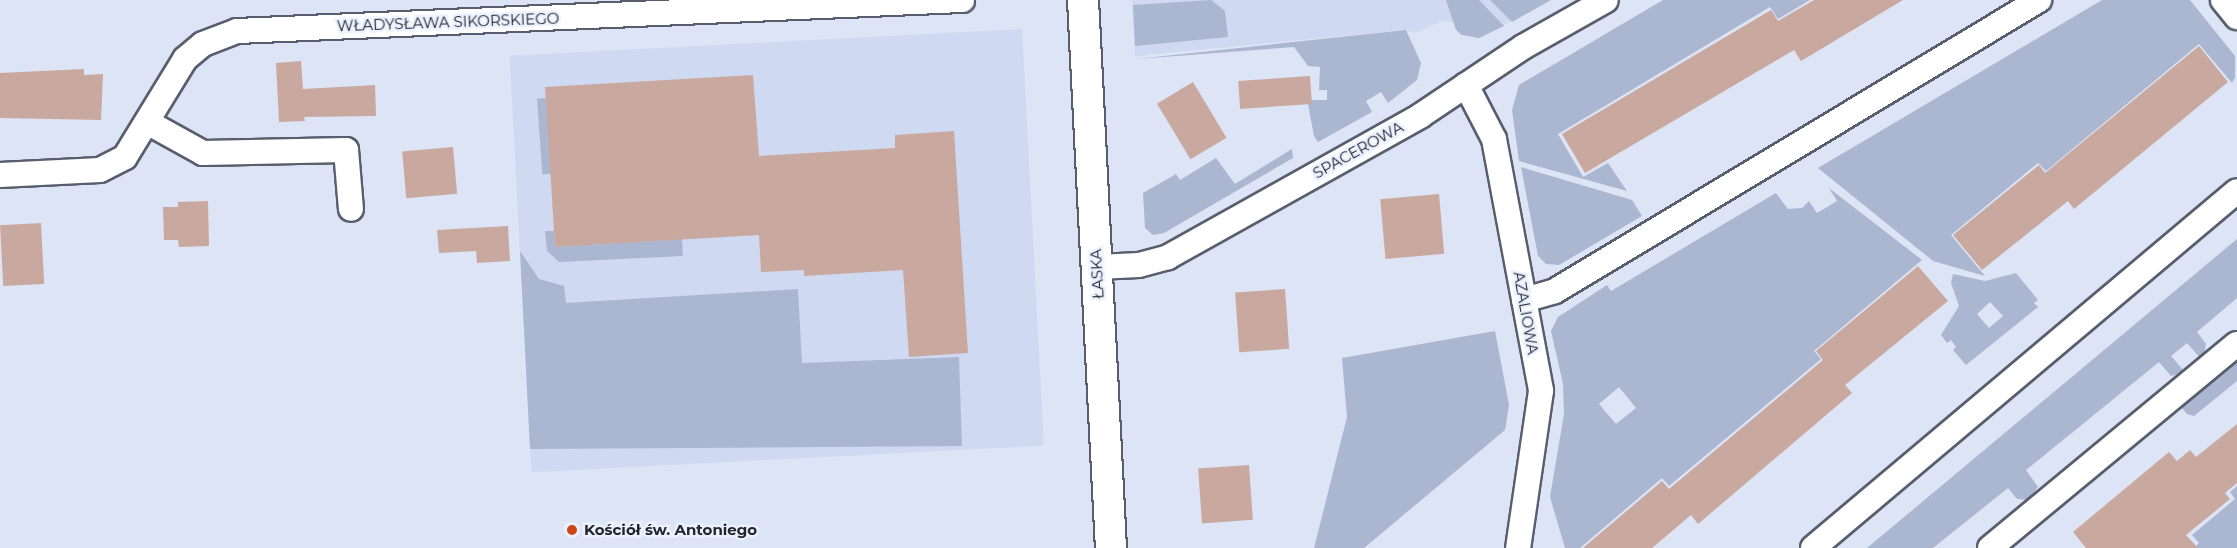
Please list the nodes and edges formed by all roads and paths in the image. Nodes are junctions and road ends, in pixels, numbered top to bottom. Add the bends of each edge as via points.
1 (962, 0) edge
2 (1083, 0) edge
3 (1606, 0) edge
4 (2039, 0) edge
5 (2223, 0) edge
6 (2237, 17) edge
7 (1466, 85) junction
8 (147, 122) junction
9 (0, 175) edge
10 (2237, 191) edge
11 (351, 209) dead end
12 (1097, 267) junction
13 (1524, 300) junction
14 (2237, 344) edge
15 (1111, 548) edge
16 (1518, 548) edge
17 (1813, 548) edge
18 (1990, 548) edge

1 - 8 street, WŁADYSŁAWA SIKORSKIEGO via 237,31 203,45 185,59
2 - 12 street, ŁASKA
3 - 7 street, SPACEROWA
4 - 13 street via 1555,291
5 - 6 street
7 - 12 street, SPACEROWA via 1420,116 1168,257 1139,265
7 - 13 street, AZALIOWA via 1494,139
8 - 9 street, WŁADYSŁAWA SIKORSKIEGO via 125,157 100,170
8 - 11 street via 203,153 346,150
10 - 17 street
12 - 15 street, ŁASKA
13 - 16 street, AZALIOWA via 1540,412
14 - 18 street

